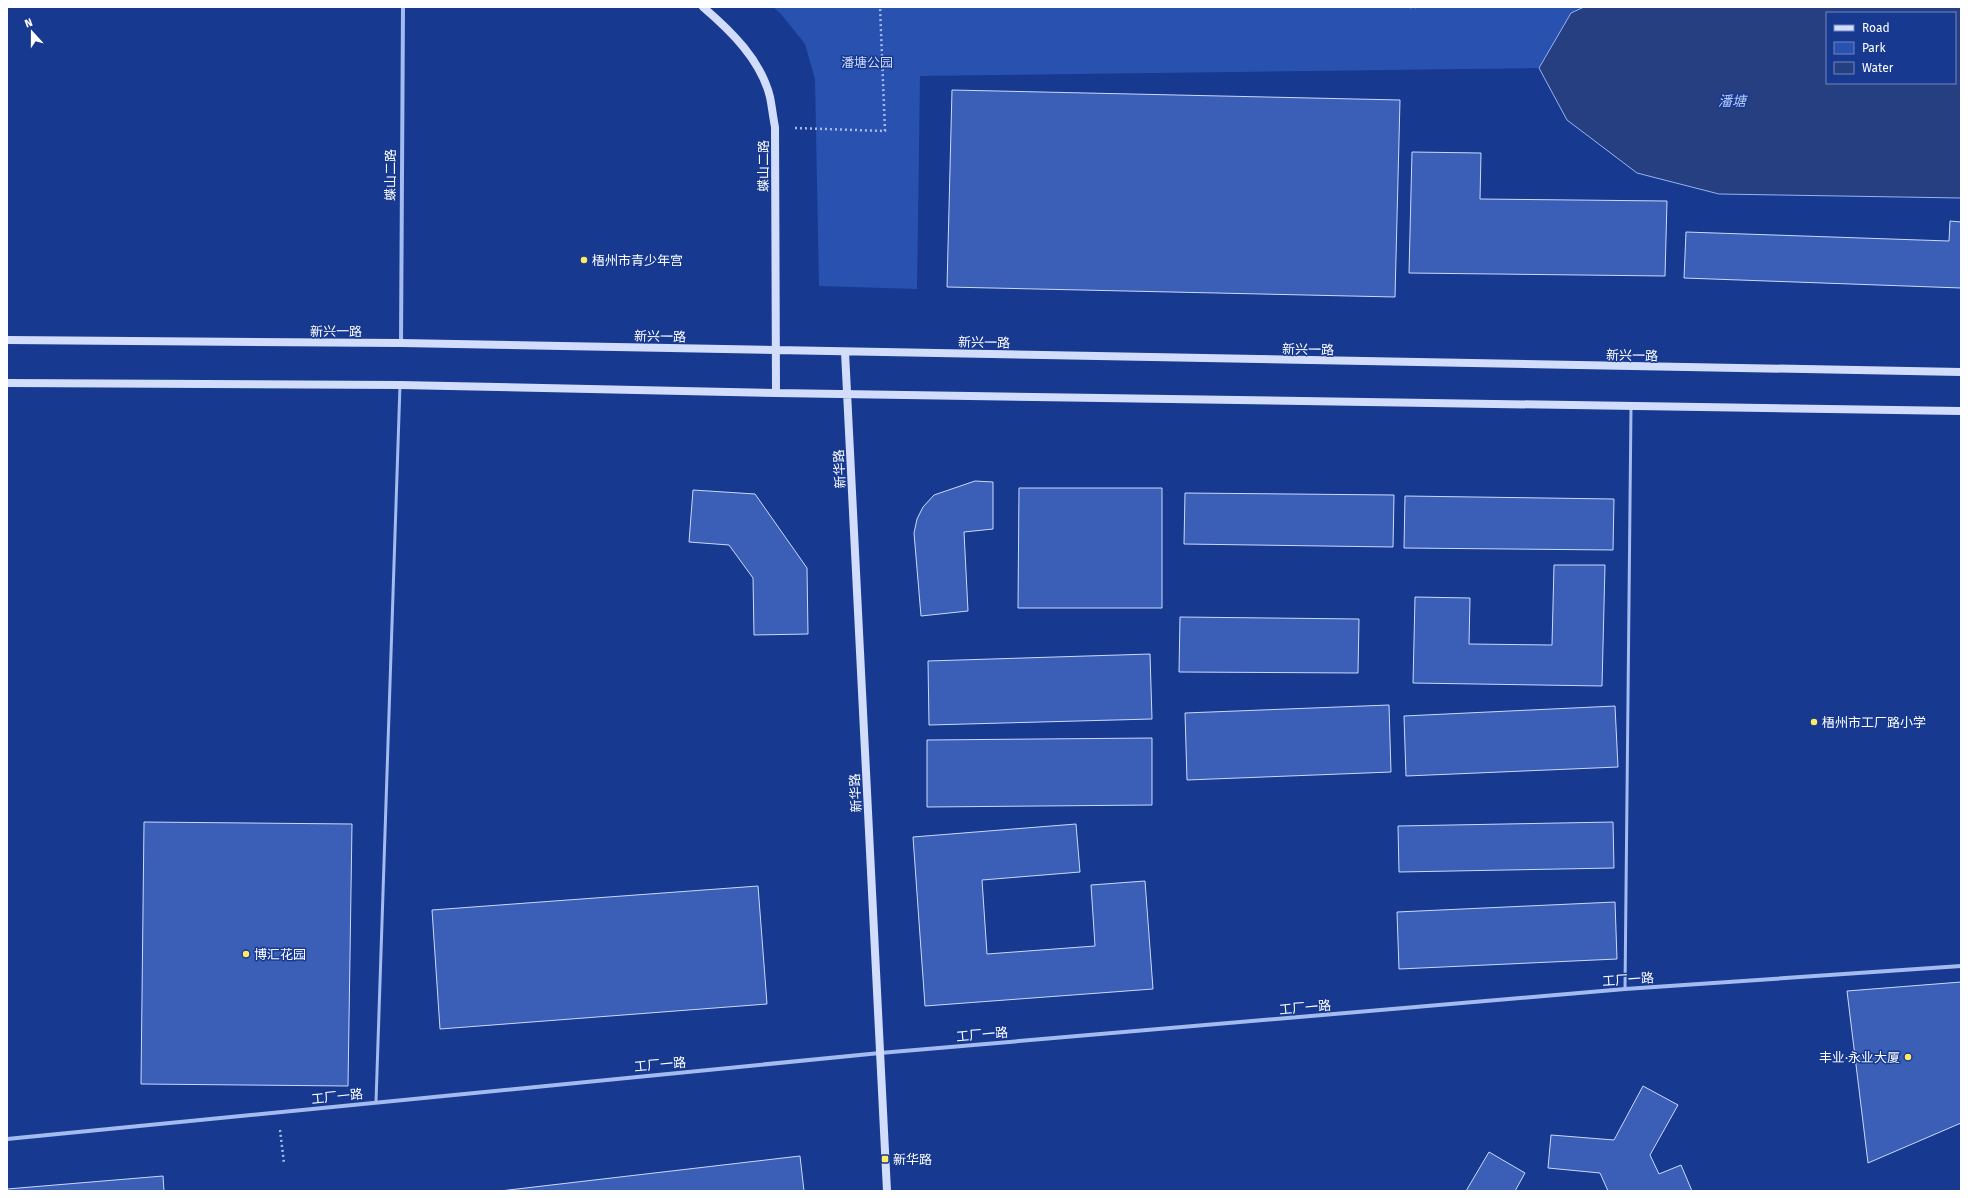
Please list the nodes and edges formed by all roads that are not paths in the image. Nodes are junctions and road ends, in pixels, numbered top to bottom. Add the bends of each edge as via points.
1 (403, 7) edge
2 (703, 7) edge
3 (7, 340) edge
4 (401, 343) junction
5 (776, 350) junction
6 (845, 352) junction
7 (1961, 372) edge
8 (7, 383) edge
9 (400, 385) junction
10 (776, 393) junction
11 (847, 394) junction
12 (1631, 407) junction
13 (1961, 411) edge
14 (1961, 966) edge
15 (1625, 989) junction
16 (880, 1053) junction
17 (376, 1102) junction
18 (7, 1140) edge
19 (887, 1191) edge

1 - 4 street, 蝶山二路
2 - 5 main road, 蝶山二路 via 726,26 755,62 769,96 775,128
3 - 4 main road, 新兴一路
4 - 5 main road, 新兴一路
5 - 6 main road, 新兴一路
5 - 10 main road, 蝶山二路
6 - 7 main road, 新兴一路
6 - 11 main road, 新华路
8 - 9 main road
9 - 10 main road
9 - 17 lane
10 - 11 main road
11 - 12 main road
11 - 16 main road, 新华路
12 - 13 main road
12 - 15 lane
14 - 15 street, 工厂一路
15 - 16 street, 工厂一路
16 - 17 street, 工厂一路
16 - 19 main road, 新华路
17 - 18 street, 工厂一路

